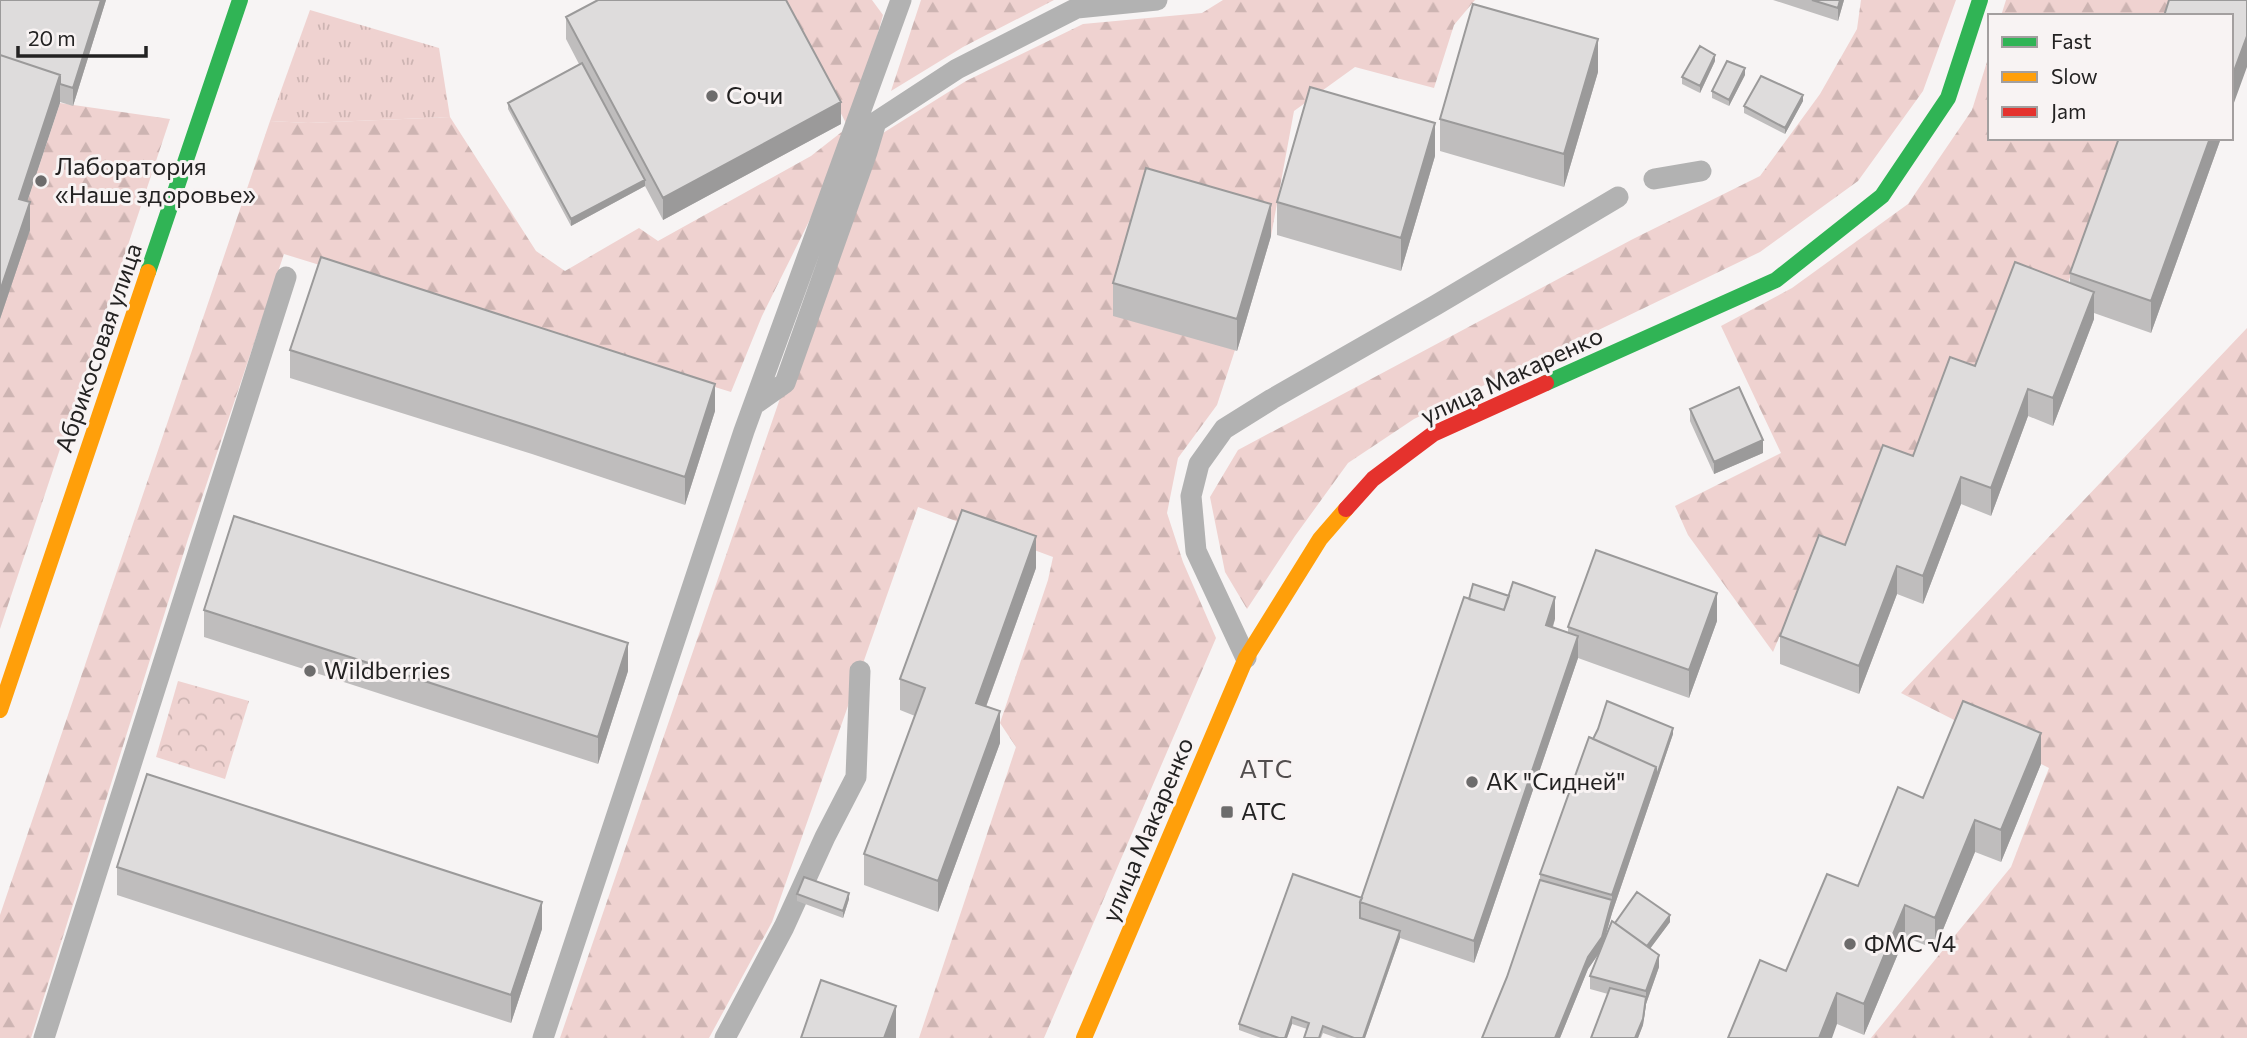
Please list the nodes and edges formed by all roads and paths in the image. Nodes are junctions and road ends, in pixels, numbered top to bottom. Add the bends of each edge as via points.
1 (240, 0) edge
2 (901, 0) edge
3 (1157, 0) edge
4 (1980, 0) edge
5 (1701, 171) dead end
6 (1654, 179) dead end
7 (1618, 197) dead end
8 (286, 277) dead end
9 (755, 404) junction
10 (1246, 658) junction
11 (860, 671) dead end
12 (0, 710) edge
13 (44, 1038) edge
14 (543, 1038) edge
15 (724, 1038) edge
16 (1084, 1038) edge

1 - 12 street, Абрикосовая улица
2 - 9 lane
3 - 9 lane via 1077,8 957,69 876,122 785,383
4 - 10 street, улица Макаренко via 1948,98 1882,196 1776,280 1433,434 1373,479 1320,539
5 - 6 lane
7 - 10 lane via 1224,429 1199,464 1191,496 1196,551
8 - 13 lane
9 - 14 lane
10 - 16 street, улица Макаренко
11 - 15 lane via 856,777

